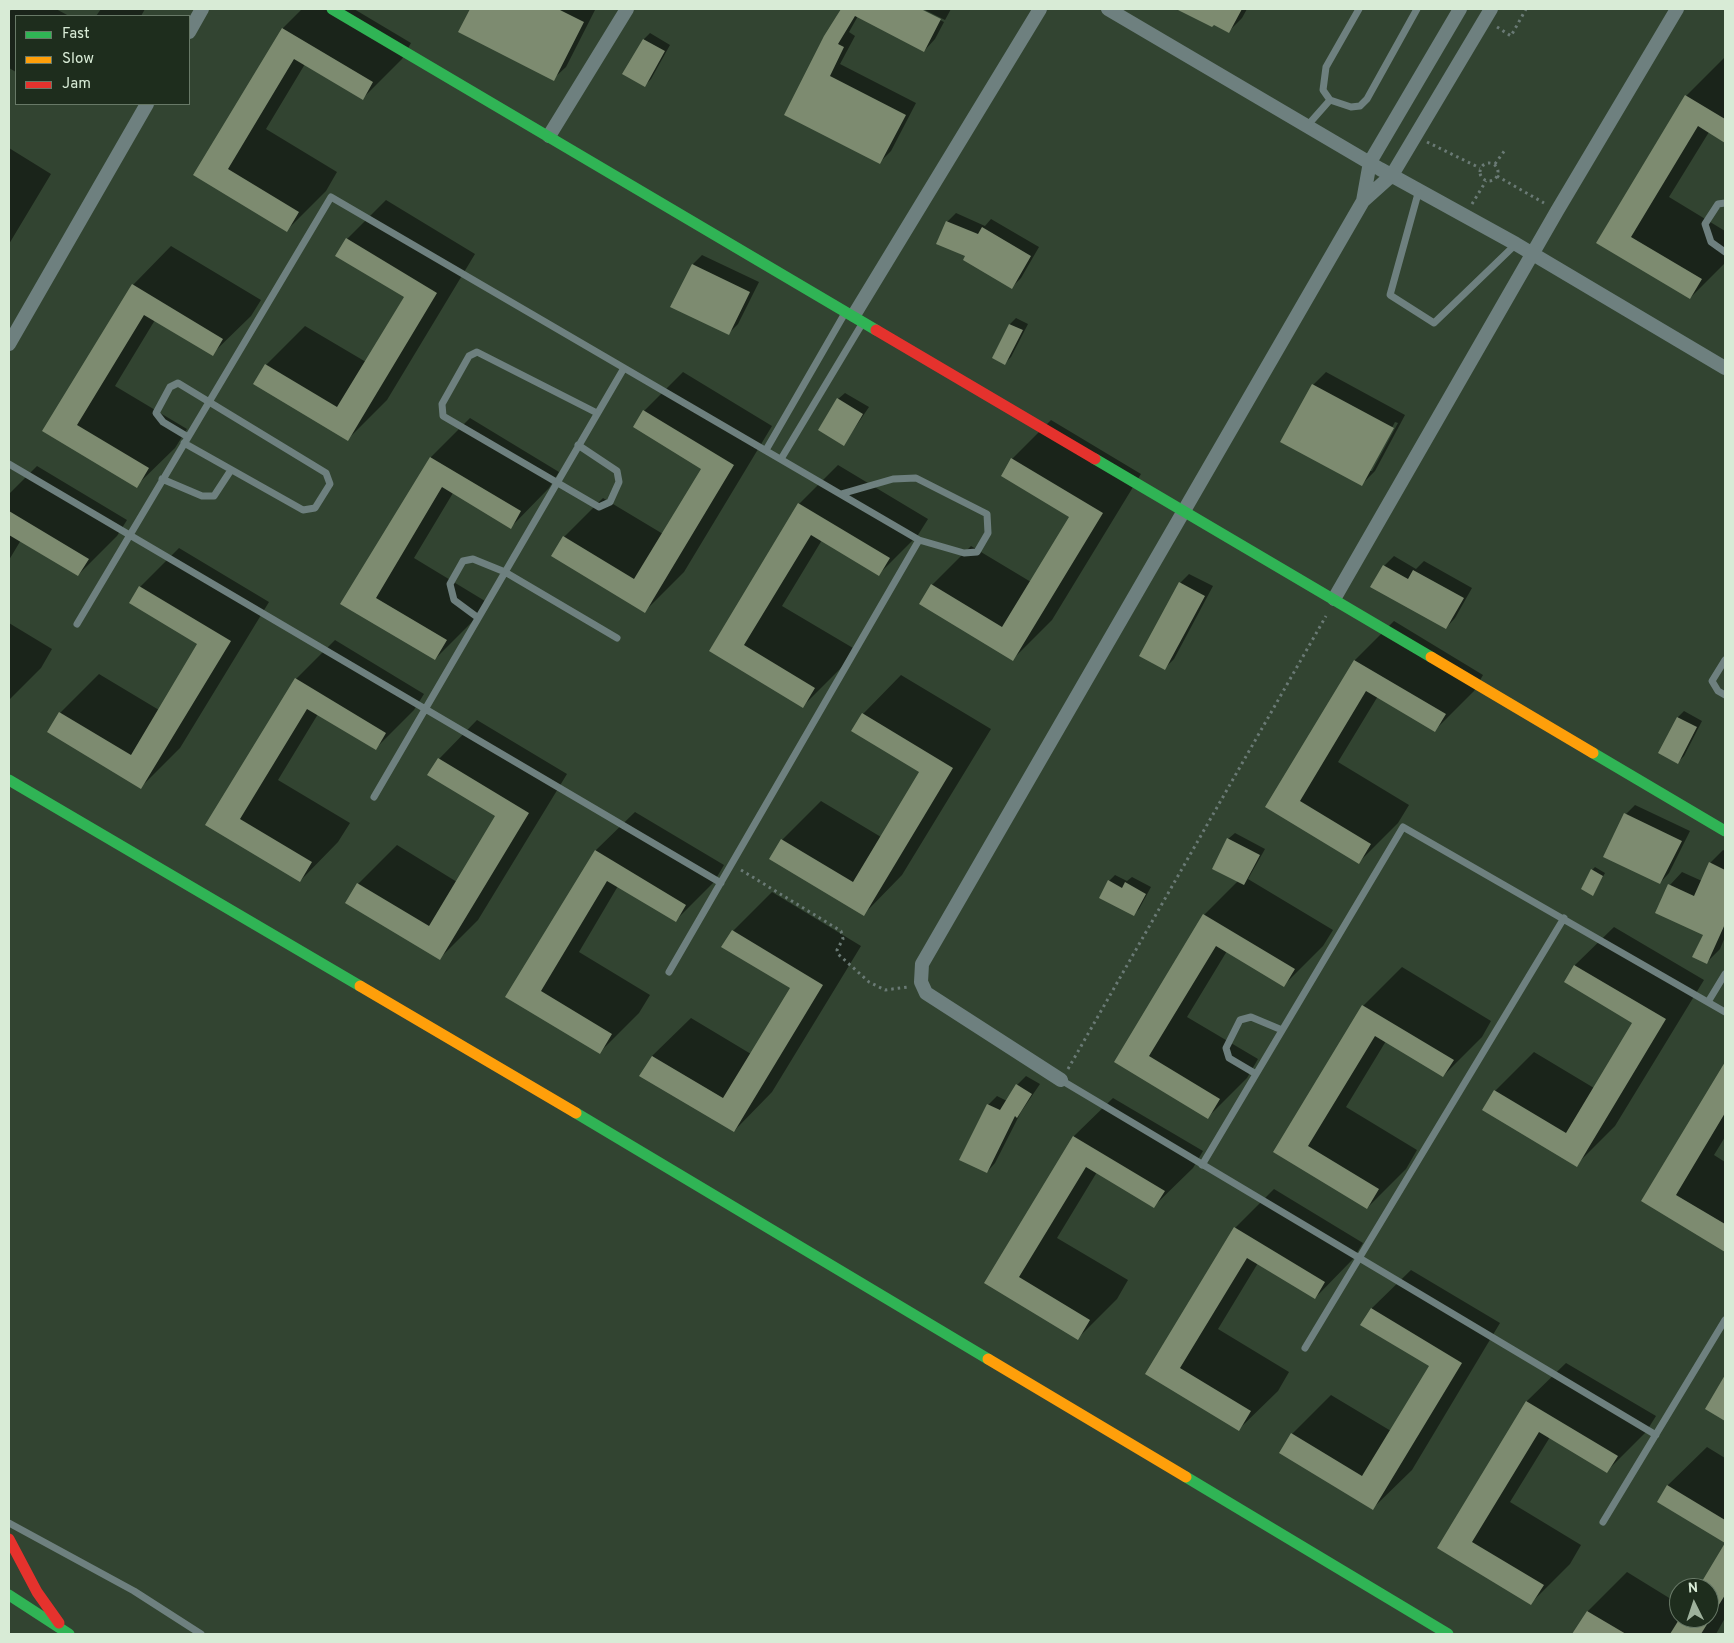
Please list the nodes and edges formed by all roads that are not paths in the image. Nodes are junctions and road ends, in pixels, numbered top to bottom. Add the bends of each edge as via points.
1 (202, 9) edge
2 (332, 9) edge
3 (627, 9) edge
4 (1040, 9) edge
5 (1108, 9) edge
6 (1359, 9) edge
7 (1418, 9) edge
8 (1460, 9) edge
9 (1677, 9) edge
10 (1488, 14) edge
11 (190, 30) edge
12 (1330, 100) junction
13 (146, 105) edge
14 (1307, 126) junction
15 (549, 136) junction
16 (1370, 162) junction
17 (1392, 175) junction
18 (1419, 190) junction
19 (1362, 201) junction
20 (1725, 203) edge
21 (1516, 244) junction
22 (1725, 252) edge
23 (1533, 254) junction
24 (855, 316) junction
25 (9, 344) edge
26 (624, 368) junction
27 (1725, 368) edge
28 (208, 403) junction
29 (597, 413) junction
30 (186, 440) junction
31 (578, 445) junction
32 (766, 450) junction
33 (781, 459) junction
34 (9, 464) edge
35 (231, 470) junction
36 (162, 480) junction
37 (556, 482) junction
38 (841, 494) junction
39 (1182, 511) junction
40 (130, 534) junction
41 (919, 540) junction
42 (504, 572) junction
43 (1334, 599) junction
44 (477, 617) junction
45 (77, 624) dead end
46 (617, 638) dead end
47 (1725, 660) edge
48 (1725, 695) edge
49 (425, 707) junction
50 (9, 780) edge
51 (374, 797) dead end
52 (1725, 830) edge
53 (721, 883) junction
54 (1564, 918) junction
55 (669, 972) dead end
56 (1725, 974) edge
57 (1708, 1002) junction
58 (1725, 1012) edge
59 (1282, 1030) junction
60 (1256, 1074) junction
61 (1061, 1080) joint
62 (1202, 1165) junction
63 (1360, 1257) junction
64 (1725, 1320) edge
65 (1305, 1348) dead end
66 (1656, 1435) junction
67 (1603, 1522) dead end
68 (9, 1523) edge
69 (9, 1539) edge
70 (9, 1595) edge
71 (69, 1634) edge
72 (201, 1634) edge
73 (1448, 1634) edge

1 - 11 street
2 - 15 main road
3 - 15 street
4 - 24 street
5 - 14 street
6 - 12 lane via 1326,67 1323,90
7 - 12 lane via 1360,106 1352,107
8 - 16 street
9 - 23 street
10 - 17 street
12 - 14 lane
13 - 25 street
14 - 16 street
15 - 24 main road
16 - 17 street
16 - 19 street
17 - 18 street
17 - 19 street
18 - 21 street
18 - 21 lane via 1390,295 1434,323
19 - 39 street
20 - 22 lane via 1718,204 1705,224 1711,242
21 - 23 street
23 - 27 street
23 - 43 street
24 - 32 lane
24 - 33 lane
24 - 39 main road
26 - 28 lane via 331,197
26 - 29 lane
26 - 32 lane
28 - 30 lane
28 - 30 lane via 178,383 170,387 156,413
28 - 35 lane via 326,472 330,484 315,508 303,510
29 - 31 lane
29 - 37 lane via 477,352 469,356 442,404 443,416
30 - 35 lane
30 - 36 lane
31 - 37 lane
31 - 37 lane via 617,471 619,482 610,502 599,507
32 - 33 lane
33 - 38 lane
34 - 40 lane
35 - 36 lane via 214,496 202,496
36 - 40 lane
37 - 42 lane
38 - 41 lane
38 - 41 lane via 893,479 916,478 987,514 988,533 977,552 964,553
39 - 43 main road
39 - 61 street via 922,964 921,982 926,993
40 - 45 lane
40 - 49 lane
41 - 53 lane
42 - 44 lane
42 - 44 lane via 473,558 463,561 450,584 454,600
42 - 46 lane
43 - 52 main road
44 - 49 lane
47 - 48 lane via 1712,681
49 - 51 lane
49 - 53 lane
50 - 73 main road via 509,1073
53 - 55 lane
54 - 57 lane
54 - 59 lane via 1404,827
54 - 63 lane
56 - 57 lane
57 - 58 lane
59 - 60 lane
59 - 60 lane via 1251,1016 1240,1020 1226,1048 1229,1058
60 - 62 lane
61 - 62 lane
62 - 63 lane
63 - 65 lane
63 - 66 lane
64 - 66 lane
66 - 67 lane
68 - 72 lane via 134,1590
69 - 71 main road via 37,1592
70 - 71 main road

